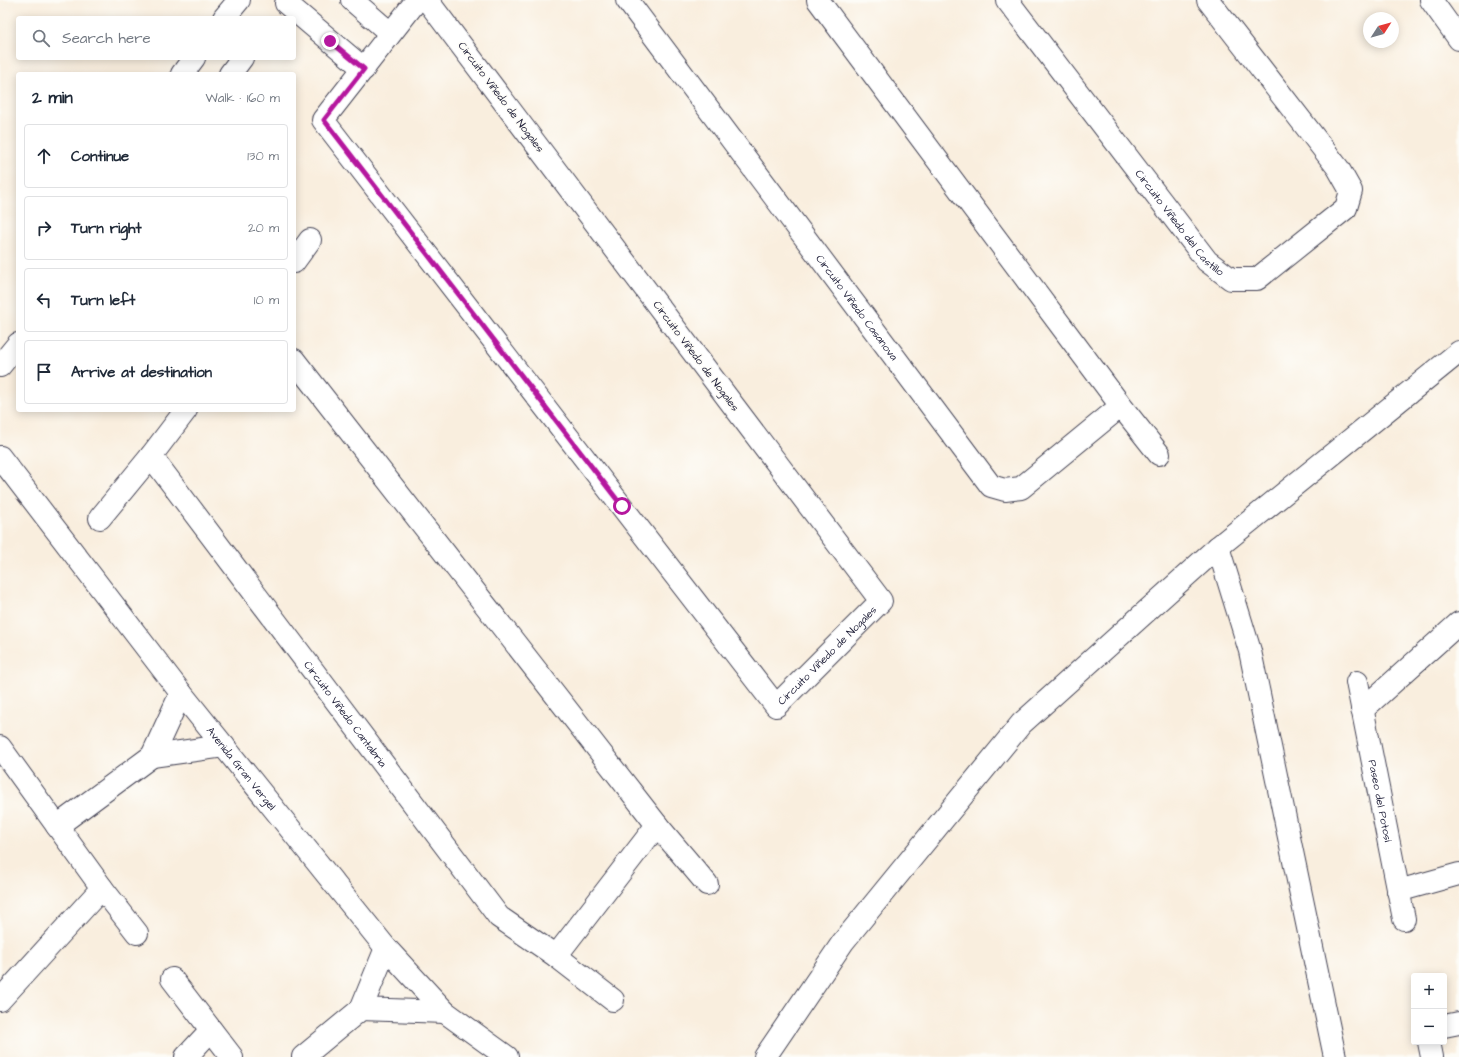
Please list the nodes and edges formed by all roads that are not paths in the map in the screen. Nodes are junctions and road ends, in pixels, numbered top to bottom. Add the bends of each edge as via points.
1 (239, 0) edge
2 (352, 0) edge
3 (417, 0) edge
4 (427, 0) edge
5 (627, 0) edge
6 (818, 0) edge
7 (1007, 0) edge
8 (1208, 0) edge
9 (1431, 0) edge
10 (283, 7) edge
11 (226, 16) edge
12 (295, 16) edge
13 (296, 17) edge
14 (390, 33) junction
15 (1459, 39) edge
16 (192, 60) edge
17 (364, 69) junction
18 (184, 72) edge
19 (310, 240) dead end
20 (296, 259) edge
21 (16, 346) edge
22 (1459, 352) edge
23 (296, 363) edge
24 (0, 366) edge
25 (1121, 406) junction
26 (184, 412) edge
27 (1159, 454) dead end
28 (151, 456) junction
29 (0, 457) edge
30 (100, 518) dead end
31 (1218, 547) junction
32 (1459, 623) edge
33 (1356, 682) dead end
34 (181, 692) junction
35 (1362, 710) junction
36 (224, 746) junction
37 (0, 747) edge
38 (152, 756) junction
39 (657, 825) junction
40 (57, 826) junction
41 (1459, 874) edge
42 (707, 884) dead end
43 (102, 888) junction
44 (1398, 891) junction
45 (1404, 919) dead end
46 (137, 933) dead end
47 (386, 948) junction
48 (556, 956) junction
49 (172, 979) dead end
50 (0, 1000) edge
51 (613, 1000) dead end
52 (361, 1009) junction
53 (445, 1012) junction
54 (1459, 1023) edge
55 (1447, 1025) edge
56 (211, 1030) junction
57 (1429, 1045) edge
58 (186, 1057) edge
59 (232, 1057) edge
60 (303, 1057) edge
61 (507, 1057) edge
62 (765, 1057) edge
63 (1335, 1057) edge
64 (1432, 1057) edge

1 - 11 street
2 - 14 street
3 - 14 street, Circuito Viñedo de Nogales
4 - 17 street, Circuito Viñedo de Nogales via 881,601 776,706 324,120
5 - 25 street, Circuito Viñedo Casanova via 991,486 1005,490 1021,488
6 - 25 street
7 - 8 street, Circuito Viñedo del Castillo via 1207,261 1231,279 1257,279 1346,208 1351,191 1338,168
9 - 15 street
10 - 12 street
13 - 17 street
14 - 17 street, Circuito Viñedo de Nogales
16 - 18 street
19 - 20 street
21 - 24 street
22 - 31 street
23 - 39 street
25 - 27 street
26 - 28 street
28 - 30 street
28 - 48 street, Circuito Viñedo Cantabria via 499,917
29 - 34 street, Avenida Gran Vergel
31 - 62 street via 1021,724 843,942
31 - 63 street via 1250,652
32 - 35 street
33 - 35 street, Paseo del Potosí
34 - 36 street, Avenida Gran Vergel
34 - 38 street
35 - 44 street, Paseo del Potosí
36 - 38 street
36 - 47 street, Avenida Gran Vergel
37 - 40 street
38 - 40 street
39 - 42 street
39 - 48 street
40 - 43 street
41 - 44 street
43 - 46 street
43 - 50 street
44 - 45 street, Paseo del Potosí
47 - 52 street
47 - 53 street, Avenida Gran Vergel
48 - 51 street, Circuito Viñedo Cantabria
49 - 56 street
52 - 53 street
52 - 60 street
53 - 61 street, Avenida Gran Vergel
54 - 55 street
56 - 58 street
56 - 59 street
57 - 64 street

